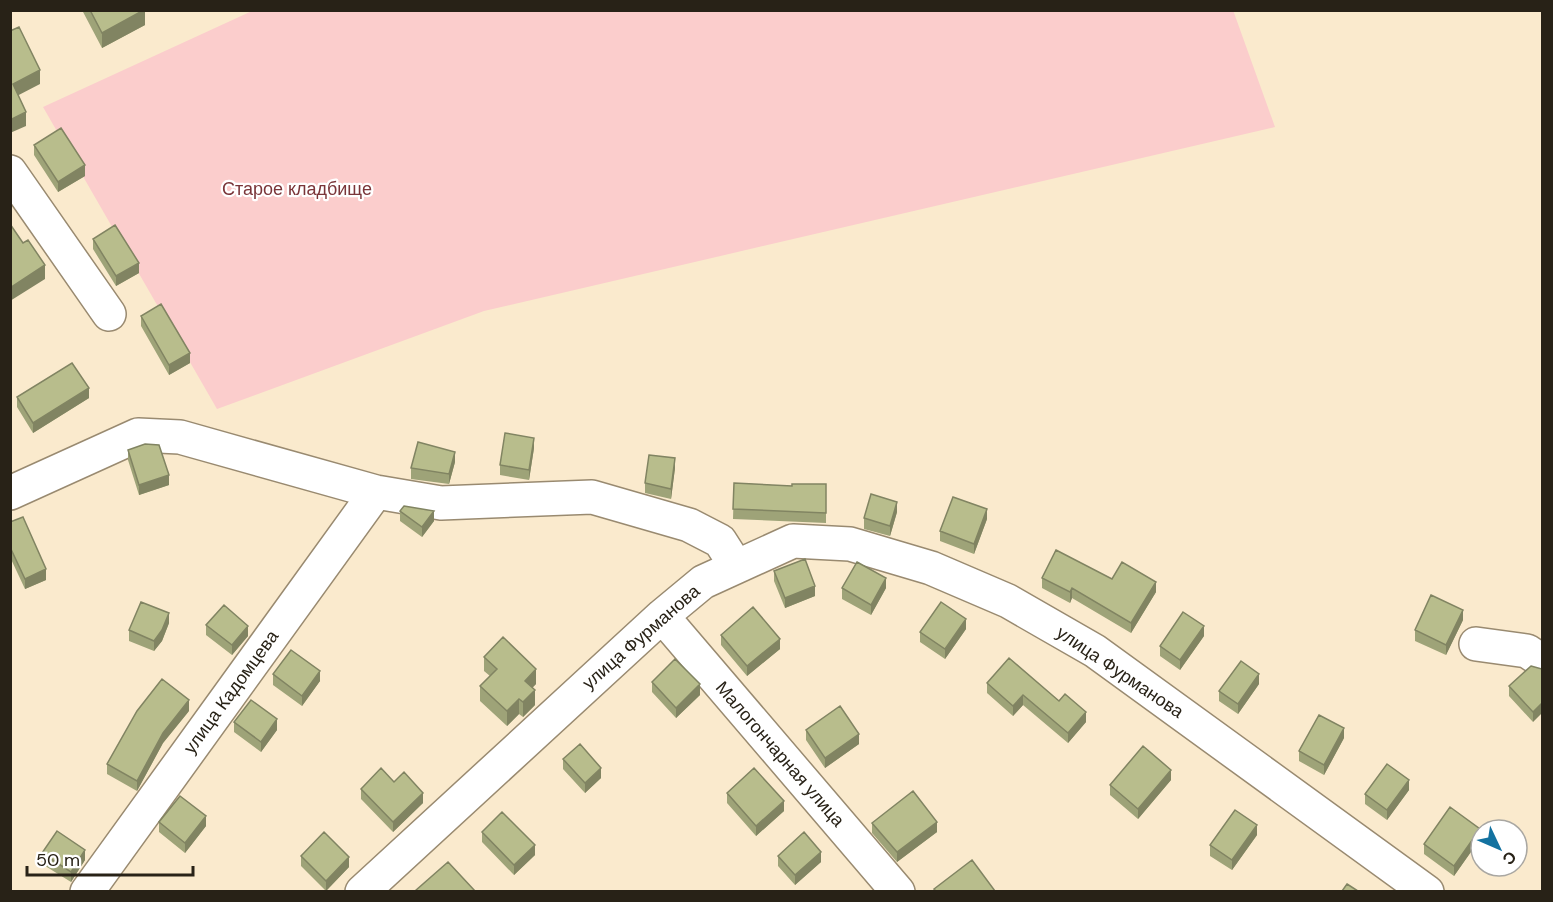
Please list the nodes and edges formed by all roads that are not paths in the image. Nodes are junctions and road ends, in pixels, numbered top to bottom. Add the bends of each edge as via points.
1 (10, 172) edge
2 (110, 314) dead end
3 (376, 492) junction
4 (10, 493) edge
5 (736, 566) junction
6 (662, 616) junction
7 (1476, 644) dead end
8 (1542, 661) edge
9 (87, 891) edge
10 (362, 891) edge
11 (898, 891) edge
12 (1427, 891) edge

1 - 2 street
3 - 4 street via 180,437 138,435
3 - 5 street via 441,503 592,497 689,525 720,541
3 - 9 street, улица Кадомцева
5 - 6 street, улица Фурманова via 703,582
5 - 12 street, улица Фурманова via 793,540 850,544 931,568 1008,601 1095,651
6 - 10 street, улица Фурманова
6 - 11 street, Малогончарная улица
7 - 8 street via 1527,651

